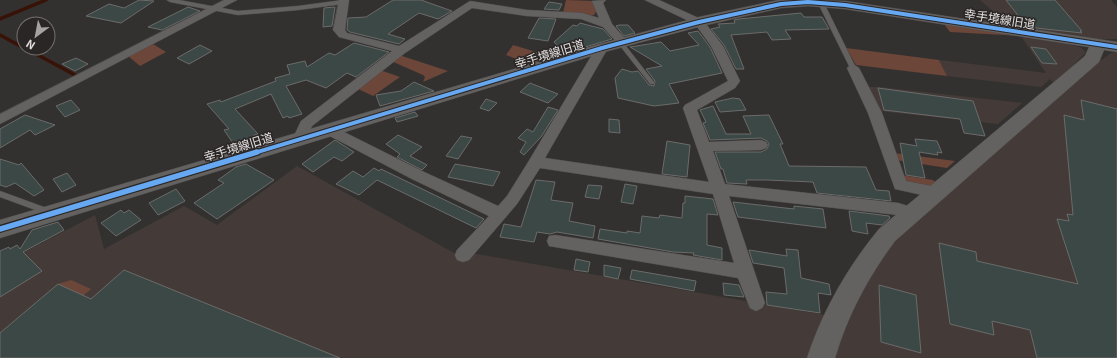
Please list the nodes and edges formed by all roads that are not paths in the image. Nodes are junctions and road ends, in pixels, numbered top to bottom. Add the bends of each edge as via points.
1 (170, 0) edge
2 (232, 0) edge
3 (601, 0) edge
4 (650, 0) edge
5 (344, 1) edge
6 (813, 2) edge
7 (215, 9) junction
8 (699, 22) junction
9 (607, 25) junction
10 (621, 42) junction
11 (1108, 46) edge
12 (602, 48) junction
13 (401, 50) junction
14 (853, 68) joint
15 (652, 83) dead end
16 (0, 120) edge
17 (328, 130) junction
18 (300, 138) junction
19 (761, 145) dead end
20 (704, 147) junction
21 (536, 162) junction
22 (900, 185) junction
23 (719, 189) junction
24 (936, 192) junction
25 (0, 194) edge
26 (52, 213) junction
27 (912, 213) junction
28 (500, 214) junction
29 (0, 229) edge
30 (556, 241) dead end
31 (463, 255) dead end
32 (745, 272) junction
33 (756, 303) dead end
34 (821, 358) edge

1 - 7 lane
2 - 7 street
3 - 9 street via 597,1
4 - 8 street
5 - 7 lane via 258,12 238,13
5 - 13 street via 339,30 343,35
6 - 8 street, 幸手境線旧道 via 781,4
6 - 11 street, 幸手境線旧道 via 955,21
6 - 14 lane
7 - 16 street
8 - 10 street, 幸手境線旧道
8 - 20 street via 718,46 734,81 690,108
9 - 10 street
9 - 13 street via 582,16 527,13 470,4
10 - 12 street, 幸手境線旧道
10 - 15 lane
11 - 24 street
12 - 17 street, 幸手境線旧道
12 - 21 street
13 - 18 street via 306,124
14 - 22 street via 875,113
17 - 18 street, 幸手境線旧道
17 - 28 street
18 - 26 street, 幸手境線旧道
19 - 20 street
20 - 23 street
21 - 23 street
21 - 28 street
22 - 24 street
22 - 27 street via 904,203
23 - 27 street via 898,209
23 - 32 street
24 - 27 street
25 - 26 lane
26 - 29 street, 幸手境線旧道
27 - 34 street via 887,235 868,258 837,316
28 - 31 street
30 - 32 street
32 - 33 street

